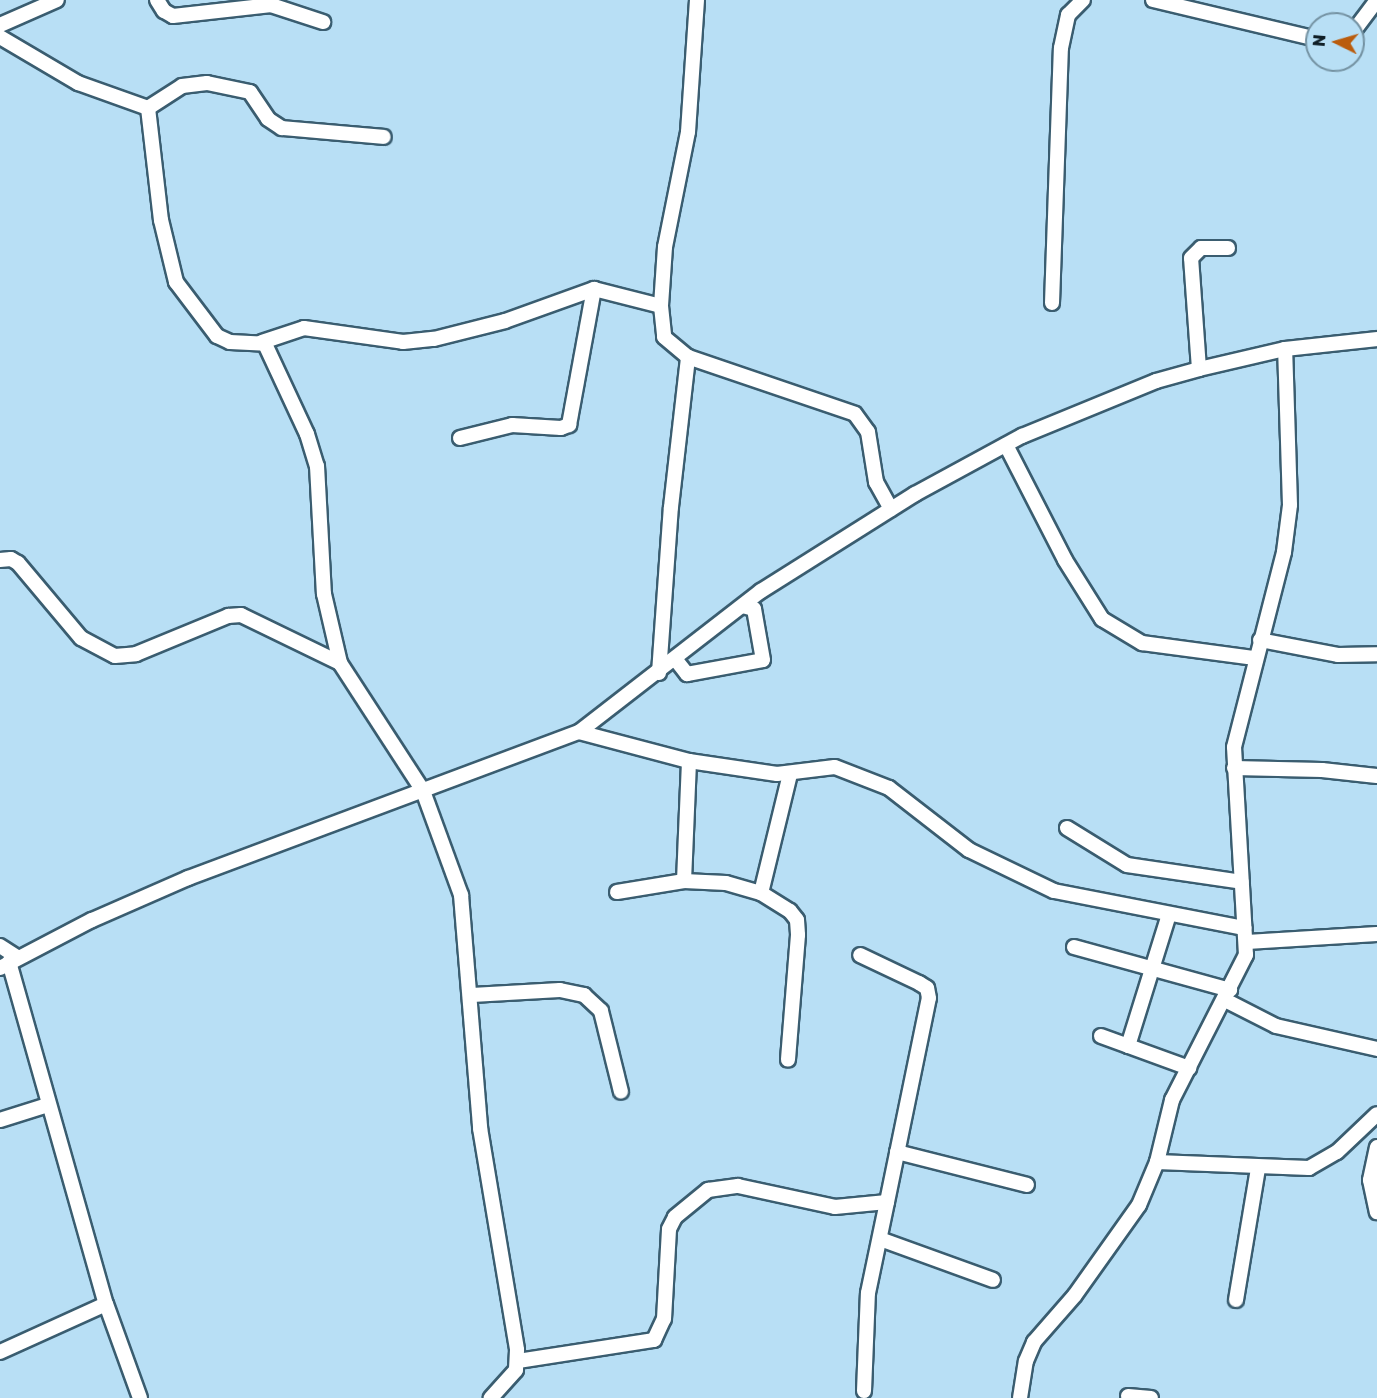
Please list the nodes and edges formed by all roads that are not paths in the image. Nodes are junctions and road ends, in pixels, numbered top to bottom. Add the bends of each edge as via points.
1 (57, 0) edge
2 (157, 0) edge
3 (696, 0) edge
4 (1083, 0) edge
5 (1153, 0) edge
6 (1377, 0) edge
7 (272, 3) edge
8 (1365, 16) edge
9 (323, 22) dead end
10 (0, 25) edge
11 (1305, 36) edge
12 (0, 37) edge
13 (148, 108) junction
14 (384, 137) dead end
15 (1228, 248) dead end
16 (594, 288) junction
17 (1052, 303) dead end
18 (661, 306) junction
19 (1377, 339) edge
20 (262, 342) junction
21 (1285, 349) junction
22 (688, 357) junction
23 (1199, 369) junction
24 (459, 438) dead end
25 (1006, 445) junction
26 (891, 509) junction
27 (0, 560) edge
28 (743, 606) junction
29 (1260, 640) junction
30 (1377, 654) edge
31 (1255, 658) junction
32 (676, 660) junction
33 (340, 663) junction
34 (659, 673) junction
35 (579, 732) junction
36 (689, 761) junction
37 (1234, 768) junction
38 (790, 774) junction
39 (1377, 776) edge
40 (423, 791) junction
41 (1067, 828) dead end
42 (684, 881) junction
43 (1242, 882) junction
44 (617, 892) dead end
45 (761, 893) junction
46 (1169, 914) junction
47 (1245, 928) junction
48 (1377, 934) edge
49 (1247, 942) junction
50 (0, 946) edge
51 (1074, 946) dead end
52 (860, 955) dead end
53 (9, 962) edge
54 (1154, 969) junction
55 (472, 995) junction
56 (1227, 995) junction
57 (1101, 1036) dead end
58 (1128, 1046) junction
59 (1377, 1049) edge
60 (788, 1060) dead end
61 (1189, 1068) junction
62 (621, 1092) dead end
63 (48, 1105) junction
64 (1377, 1114) edge
65 (0, 1120) edge
66 (1377, 1147) edge
67 (897, 1152) junction
68 (1157, 1162) junction
69 (1258, 1167) junction
70 (1027, 1185) dead end
71 (887, 1202) junction
72 (1377, 1212) edge
73 (879, 1239) junction
74 (993, 1280) dead end
75 (1236, 1300) dead end
76 (106, 1304) junction
77 (0, 1352) edge
78 (518, 1361) junction
79 (864, 1391) dead end
80 (1128, 1396) dead end
81 (139, 1398) edge
82 (491, 1398) edge
83 (1020, 1398) edge
84 (1151, 1398) edge

1 - 10 street
2 - 7 street via 173,16
3 - 18 street via 688,132 668,223
4 - 17 street via 1068,15 1061,48
5 - 11 street
6 - 8 street
7 - 9 street
12 - 13 street via 78,83
13 - 14 street via 182,86 207,83 250,92 268,119 282,128
13 - 20 street via 161,220 176,282 217,336 230,342
15 - 23 street via 1201,248 1191,258
16 - 18 street
16 - 20 street via 505,321 434,339 403,342 304,328
16 - 24 street via 569,424 561,428 512,425
18 - 22 street via 664,337
19 - 21 street
20 - 33 street via 307,434 317,466 324,594
21 - 23 street
21 - 29 street via 1290,505 1284,552
22 - 26 street via 855,414 868,432 876,482
22 - 34 street via 671,507
23 - 25 street via 1156,381
25 - 26 street
25 - 31 street via 1070,569 1102,619 1142,643
26 - 28 street
27 - 33 street via 18,563 81,638 115,656 136,654 228,616 241,615
28 - 32 street
28 - 32 street via 754,609 762,660 687,674
29 - 30 street via 1338,655
29 - 31 street
31 - 37 street via 1238,723
32 - 34 street
33 - 40 street
34 - 35 street
35 - 36 street
35 - 40 street
36 - 38 street
36 - 42 street
37 - 39 street
37 - 43 street
38 - 45 street
38 - 46 street via 835,767 855,773 889,788 969,850 1034,883 1078,897
40 - 53 street via 188,878
40 - 55 street via 461,895
41 - 43 street via 1127,865
42 - 44 street
42 - 45 street via 726,883
43 - 47 street
45 - 60 street via 781,904 796,920
46 - 47 street
46 - 54 street
47 - 49 street
48 - 49 street
49 - 56 street via 1243,962
50 - 53 street
51 - 54 street
52 - 67 street via 919,983 927,988 930,998
53 - 63 street
54 - 56 street
54 - 58 street
55 - 62 street via 560,990 584,995 601,1011
55 - 78 street via 480,1128
56 - 59 street via 1276,1026
56 - 61 street
57 - 58 street
58 - 61 street
61 - 68 street via 1166,1117
63 - 65 street
63 - 76 street
64 - 69 street via 1337,1152 1310,1168
66 - 72 street via 1370,1180
67 - 70 street
67 - 71 street
68 - 69 street
68 - 83 street via 1139,1205 1074,1295 1034,1342 1026,1361
69 - 75 street
71 - 73 street
71 - 78 street via 835,1207 738,1186 708,1190 675,1217 669,1228 665,1244 664,1319 654,1340
73 - 74 street
73 - 79 street via 868,1293
76 - 77 street
76 - 81 street
78 - 82 street via 510,1380
80 - 84 street

